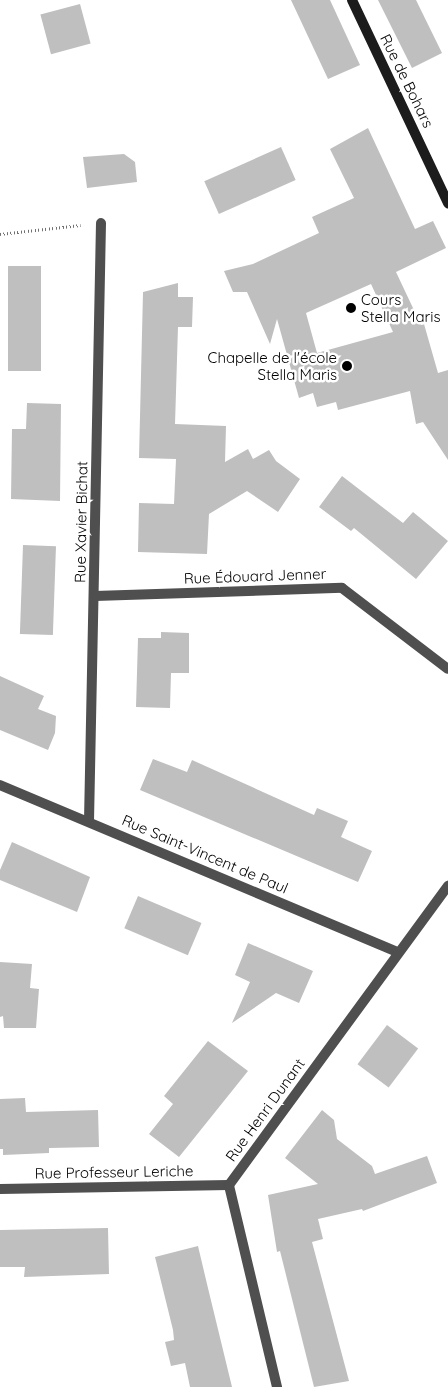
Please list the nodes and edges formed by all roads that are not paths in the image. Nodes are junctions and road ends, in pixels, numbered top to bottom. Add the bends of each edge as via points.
1 (352, 0) edge
2 (448, 203) edge
3 (101, 223) road end
4 (95, 596) junction
5 (448, 669) edge
6 (0, 785) edge
7 (89, 822) junction
8 (448, 886) edge
9 (398, 952) junction
10 (229, 1185) junction
11 (0, 1189) edge
12 (277, 1387) edge

1 - 2 main road, Rue de Bohars
3 - 4 street, Rue Xavier Bichat
4 - 5 street, Rue Édouard Jenner via 342,588
4 - 7 street, Rue Xavier Bichat
6 - 7 street, Rue Saint-Vincent de Paul
7 - 9 street, Rue Saint-Vincent de Paul
8 - 9 street, Rue Henri Dunant
9 - 10 street, Rue Henri Dunant
10 - 11 street, Rue Professeur Leriche
10 - 12 street, Rue Henri Dunant

